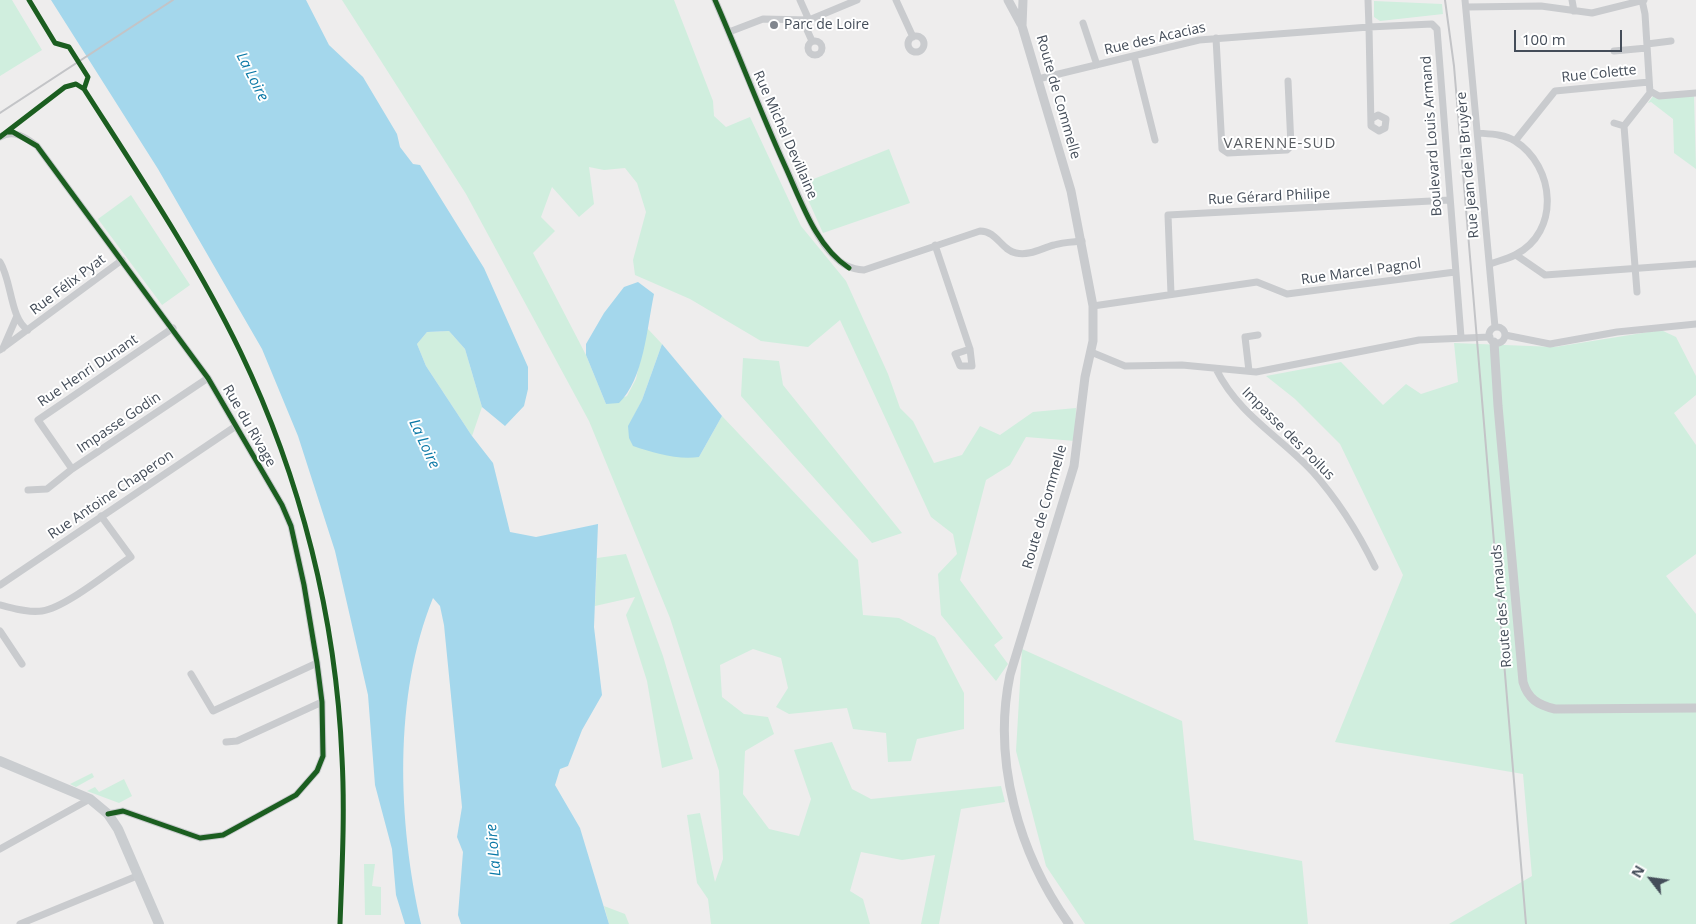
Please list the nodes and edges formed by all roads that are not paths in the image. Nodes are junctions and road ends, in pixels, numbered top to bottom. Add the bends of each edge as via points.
1 (715, 0) edge
2 (800, 0) edge
3 (857, 0) edge
4 (896, 0) edge
5 (1008, 0) edge
6 (1023, 0) edge
7 (1368, 0) edge
8 (1572, 0) edge
9 (1643, 0) edge
10 (1466, 3) edge
11 (1541, 3) edge
12 (1574, 11) junction
13 (806, 21) junction
14 (1083, 23) dead end
15 (1022, 26) junction
16 (1369, 27) junction
17 (729, 32) junction
18 (913, 37) dead end
19 (1216, 38) junction
20 (812, 41) dead end
21 (1671, 41) dead end
22 (1647, 46) junction
23 (1614, 50) dead end
24 (1134, 56) junction
25 (1096, 65) junction
26 (1038, 79) junction
27 (1288, 81) dead end
28 (1649, 82) junction
29 (1650, 90) junction
30 (1696, 93) edge
31 (1371, 119) dead end
32 (1614, 123) dead end
33 (1624, 126) junction
34 (1478, 133) junction
35 (0, 137) edge
36 (1155, 140) dead end
37 (1515, 141) junction
38 (1450, 200) junction
39 (1082, 241) junction
40 (935, 245) junction
41 (1516, 255) junction
42 (122, 260) junction
43 (1, 264) edge
44 (1490, 264) junction
45 (1696, 264) edge
46 (1635, 269) junction
47 (1456, 272) junction
48 (1637, 292) dead end
49 (1171, 294) junction
50 (1093, 306) junction
51 (17, 316) junction
52 (1696, 324) edge
53 (1495, 327) junction
54 (173, 328) junction
55 (28, 330) junction
56 (1258, 334) dead end
57 (1505, 335) junction
58 (1461, 338) junction
59 (1492, 339) junction
60 (970, 349) dead end
61 (1, 350) edge
62 (1090, 352) junction
63 (1216, 369) junction
64 (1249, 371) junction
65 (208, 378) junction
66 (236, 426) junction
67 (53, 441) joint
68 (72, 469) junction
69 (28, 490) dead end
70 (101, 516) junction
71 (1375, 567) dead end
72 (0, 584) edge
73 (0, 605) edge
74 (0, 631) edge
75 (317, 663) junction
76 (22, 664) dead end
77 (192, 674) dead end
78 (322, 702) junction
79 (1696, 708) edge
80 (226, 742) dead end
81 (0, 761) edge
82 (90, 799) junction
83 (108, 814) junction
84 (0, 848) edge
85 (137, 876) junction
86 (20, 924) edge
87 (159, 924) edge
88 (1069, 924) edge

1 - 17 street, Rue Michel Devillaine
2 - 13 street
3 - 13 street
4 - 18 street
5 - 15 street
6 - 15 street, Route de Commelle
7 - 16 street
8 - 12 street
9 - 12 street via 1592,13
9 - 22 street
10 - 11 street
10 - 34 street, Rue Jean de la Bruyère
11 - 12 street
13 - 17 street via 763,19
13 - 20 street
14 - 25 street
15 - 26 street, Route de Commelle
16 - 19 street, Rue des Acacias
16 - 31 street
16 - 38 street, Boulevard Louis Armand via 1432,24 1437,29
17 - 40 street, Rue Michel Devillaine via 809,218 832,254 849,268 864,270
19 - 24 street, Rue des Acacias
19 - 27 street via 1222,149 1228,154 1287,150 1291,146
21 - 22 street
22 - 23 street
22 - 28 street
24 - 25 street, Rue des Acacias
24 - 36 street
25 - 26 street, Rue des Acacias
26 - 39 street, Route de Commelle
28 - 29 street
28 - 37 street, Rue Colette via 1555,91
29 - 30 street via 1659,96
29 - 33 street
32 - 33 street
33 - 46 street
34 - 37 street
34 - 44 street, Rue Jean de la Bruyère
35 - 42 street, Rue du Rivage via 12,132 37,146
37 - 41 street via 1537,164 1548,191 1548,208 1539,232
38 - 47 street, Boulevard Louis Armand
38 - 49 street, Rue Gérard Philipe via 1168,215
39 - 40 street, Rue Michel Devillaine via 1018,254 994,235 980,230
39 - 50 street, Route de Commelle
40 - 60 street
41 - 44 street
41 - 46 street via 1545,275
42 - 54 street, Rue du Rivage
42 - 55 street, Rue Félix Pyat
43 - 51 street via 10,282
44 - 53 street, Rue Jean de la Bruyère
45 - 46 street
46 - 48 street
47 - 49 street, Rue Marcel Pagnol via 1287,294 1257,282
47 - 58 street, Boulevard Louis Armand
49 - 50 street, Rue Marcel Pagnol
50 - 62 street, Route de Commelle
51 - 55 street, Rue Félix Pyat via 20,324
51 - 61 street
52 - 57 street via 1617,332 1550,344
53 - 57 street via 1502,328
53 - 59 street via 1490,332
54 - 65 street, Rue du Rivage
54 - 67 street, Rue Henri Dunant via 38,420
55 - 61 street, Rue Félix Pyat
56 - 64 street via 1246,337
57 - 59 street via 1502,340
58 - 59 street
58 - 64 street via 1419,340 1307,363
59 - 79 street, Route des Arnauds via 1526,691 1538,703 1556,708
62 - 63 street via 1125,366 1182,365
62 - 88 street, Route de Commelle via 1074,466 1017,647 1004,720 1004,750 1011,790 1031,856 1051,899
63 - 64 street
63 - 71 street, Impasse des Poilus via 1235,401 1312,471 1354,525
65 - 66 street, Rue du Rivage
65 - 68 street, Impasse Godin
66 - 70 street, Rue Antoine Chaperon
66 - 75 street, Rue du Rivage via 289,522
67 - 68 street, Impasse Godin
68 - 69 street via 47,489
70 - 72 street, Rue Antoine Chaperon
70 - 73 street via 131,557 57,607 29,611
74 - 76 street
75 - 77 street via 213,711
75 - 78 street, Rue du Rivage
78 - 80 street via 237,741
78 - 83 street, Rue du Rivage via 323,756 307,786 284,803 223,835 200,838 123,811
81 - 82 main road
82 - 83 main road
82 - 84 street
83 - 85 main road via 118,829
85 - 86 street
85 - 87 main road

